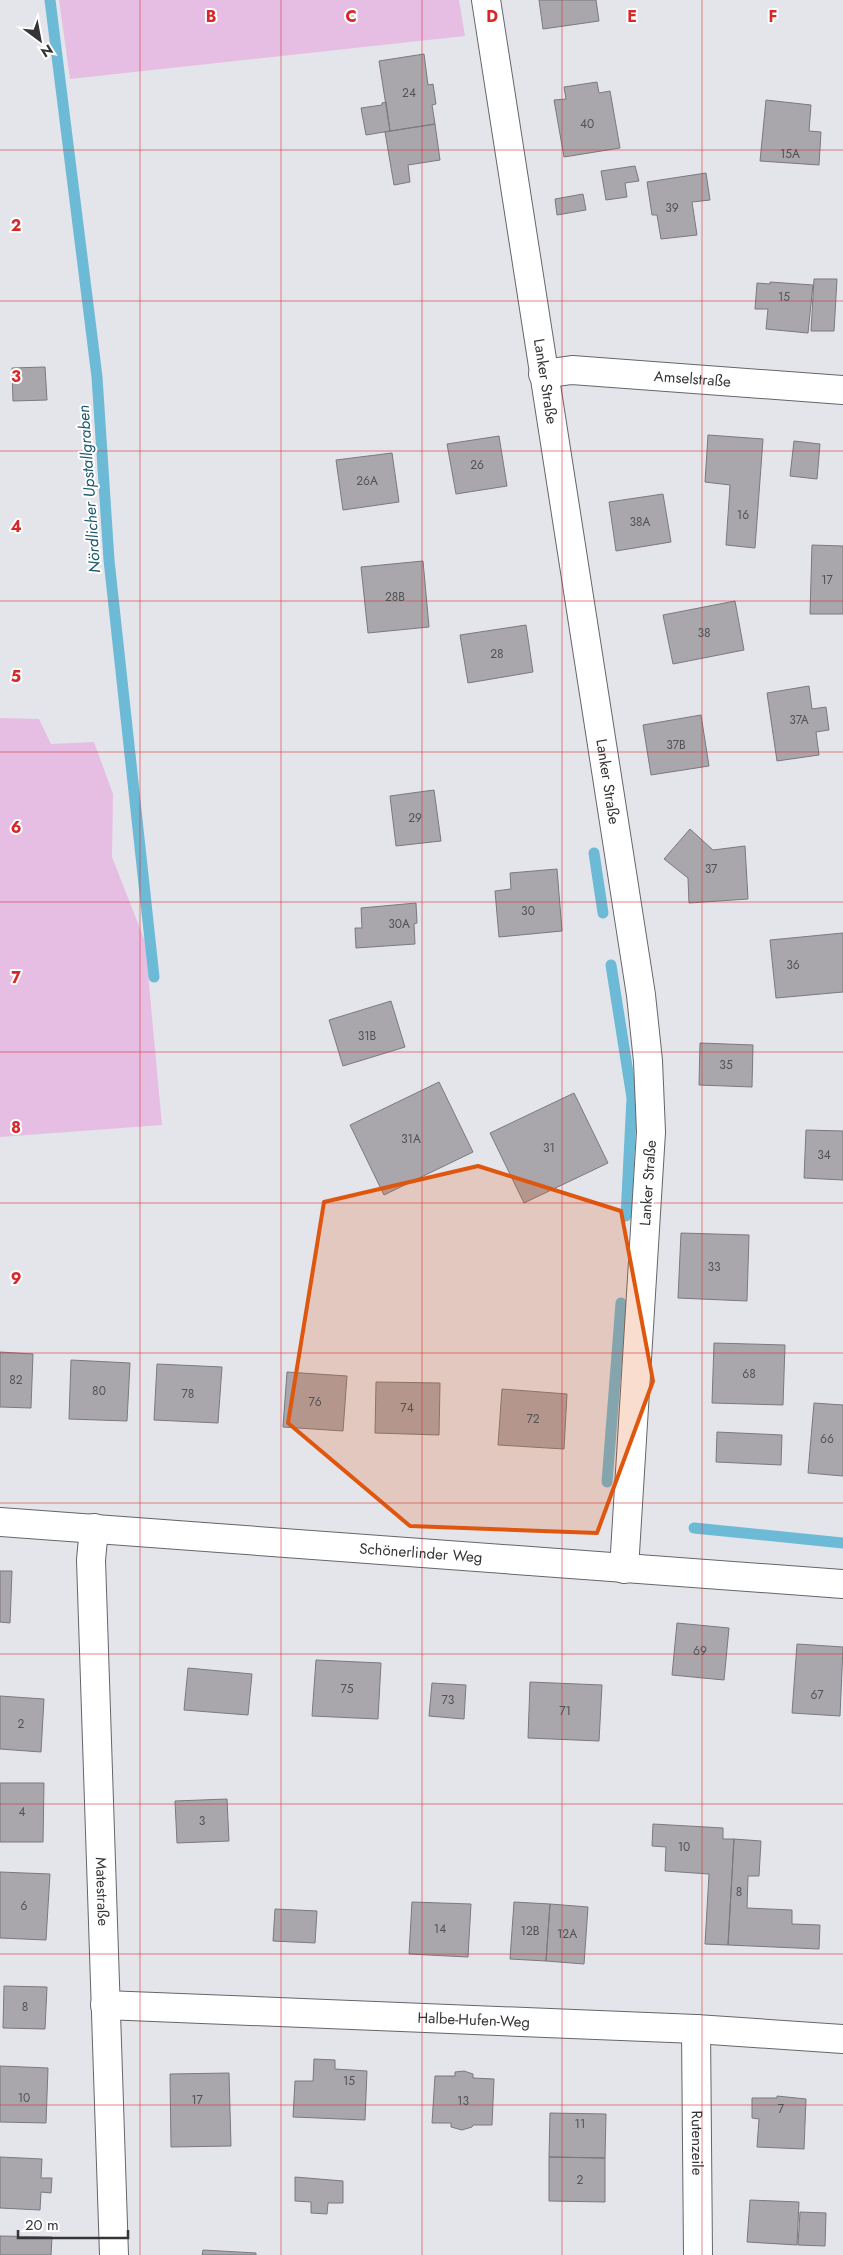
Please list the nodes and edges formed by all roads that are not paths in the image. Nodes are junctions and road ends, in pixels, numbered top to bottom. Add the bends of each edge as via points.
1 (486, 0) edge
2 (543, 374) junction
3 (843, 390) edge
4 (0, 1522) edge
5 (94, 1528) junction
6 (624, 1569) junction
7 (843, 1584) edge
8 (105, 2005) junction
9 (696, 2029) junction
10 (843, 2040) edge
11 (114, 2255) edge
12 (698, 2255) edge

1 - 2 street, Lanker Straße
2 - 3 street, Amselstraße via 572,370
2 - 6 street, Lanker Straße via 639,985 648,1062 651,1132
4 - 5 street, Schönerlinder Weg
5 - 6 street, Schönerlinder Weg
5 - 8 street, Matestraße via 91,1560
6 - 7 street, Schönerlinder Weg
8 - 9 street, Halbe-Hufen-Weg
8 - 11 street, Matestraße
9 - 10 street, Halbe-Hufen-Weg
9 - 12 street, Rutenzeile

